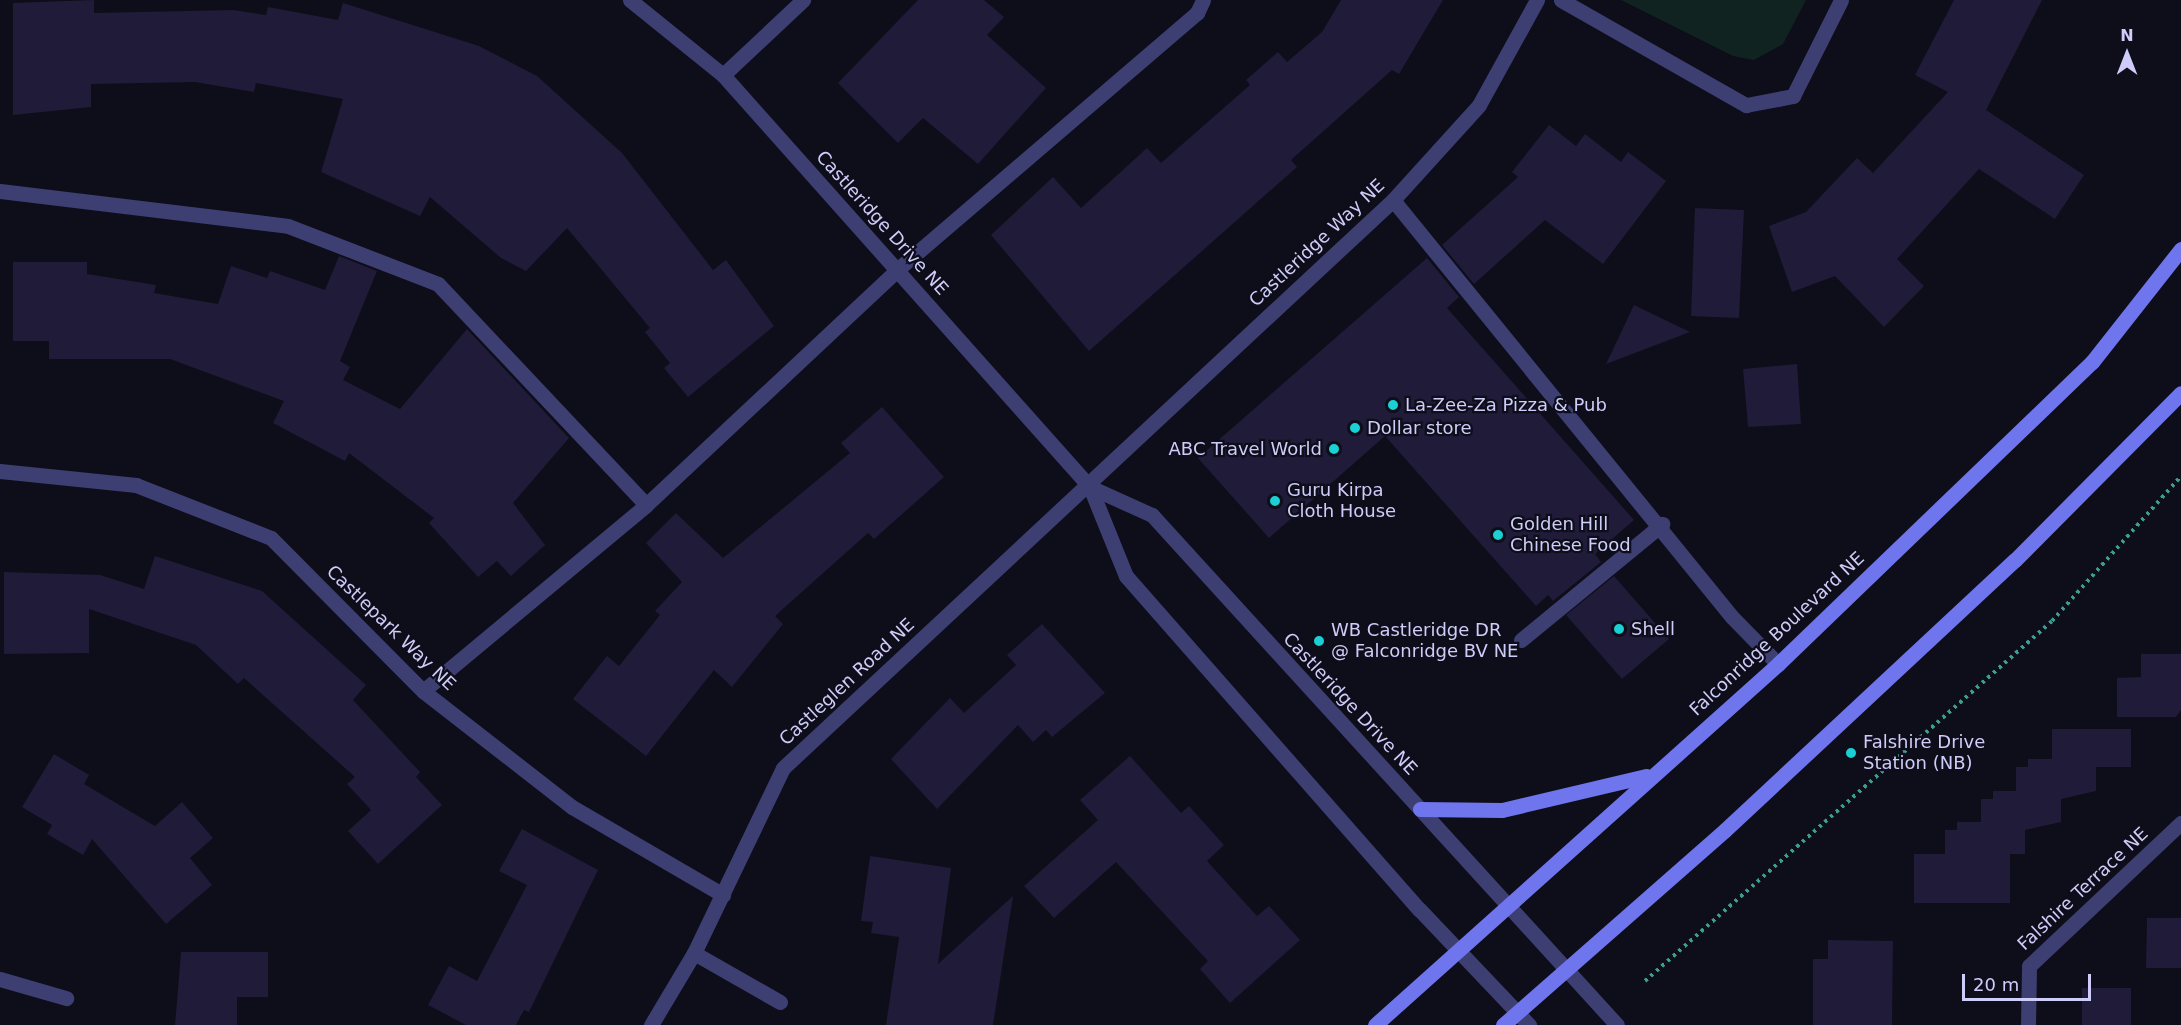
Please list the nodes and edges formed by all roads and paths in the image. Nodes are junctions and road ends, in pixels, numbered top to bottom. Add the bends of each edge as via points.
1 (630, 0) edge
2 (803, 0) edge
3 (1203, 0) edge
4 (1537, 0) edge
5 (1561, 0) edge
6 (1841, 0) edge
7 (723, 75) junction
8 (0, 191) edge
9 (1393, 200) junction
10 (2181, 249) edge
11 (898, 269) junction
12 (2181, 393) edge
13 (0, 471) edge
14 (2181, 476) edge
15 (1090, 487) junction
16 (645, 506) junction
17 (1662, 524) junction
18 (1521, 640) dead end
19 (1778, 664) junction
20 (423, 691) junction
21 (1649, 775) junction
22 (1420, 809) junction
23 (2181, 823) edge
24 (723, 896) junction
25 (1506, 905) junction
26 (1457, 951) junction
27 (694, 953) junction
28 (1565, 970) junction
29 (0, 979) edge
30 (1645, 981) dead end
31 (66, 998) dead end
32 (780, 1002) dead end
33 (1517, 1014) junction
34 (651, 1025) edge
35 (1375, 1025) edge
36 (1503, 1025) edge
37 (1529, 1025) edge
38 (1617, 1025) edge
39 (2028, 1025) edge

1 - 7 street, Castleridge Drive NE
2 - 7 street
3 - 11 street via 1197,13
4 - 9 street, Castleridge Way NE via 1479,105
5 - 6 street via 1746,105 1793,96
7 - 11 street, Castleridge Drive NE
8 - 16 street via 288,226 438,284
9 - 15 street, Castleridge Way NE
9 - 17 street
10 - 19 main road, Falconridge Boulevard NE via 2092,362
11 - 15 street, Castleridge Drive NE
11 - 16 street
12 - 28 main road via 2015,560
13 - 20 street, Castlepark Way NE via 136,485 271,538
14 - 30 path via 2052,621
15 - 22 street, Castleridge Drive NE via 1152,515
15 - 24 street, Castleglen Road NE via 783,768
15 - 26 street, Castleridge Drive NE via 1126,576
16 - 20 street
17 - 18 street
17 - 19 street via 1732,617
19 - 21 main road, Falconridge Boulevard NE
20 - 24 street, Castlepark Way NE via 572,807
21 - 22 main road via 1502,810
21 - 25 main road, Falconridge Boulevard NE
22 - 25 street, Castleridge Drive NE
23 - 39 street, Falshire Terrace NE via 2029,966
24 - 27 street, Castleglen Road NE
25 - 26 main road, Falconridge Boulevard NE
25 - 28 street, Castleridge Drive NE
26 - 33 street, Castleridge Drive NE
26 - 35 main road, Falconridge Boulevard NE
27 - 32 street
27 - 34 street, Castleglen Road NE
28 - 33 main road
28 - 38 street, Castleridge Drive NE
29 - 31 street
33 - 36 main road
33 - 37 street, Castleridge Drive NE

